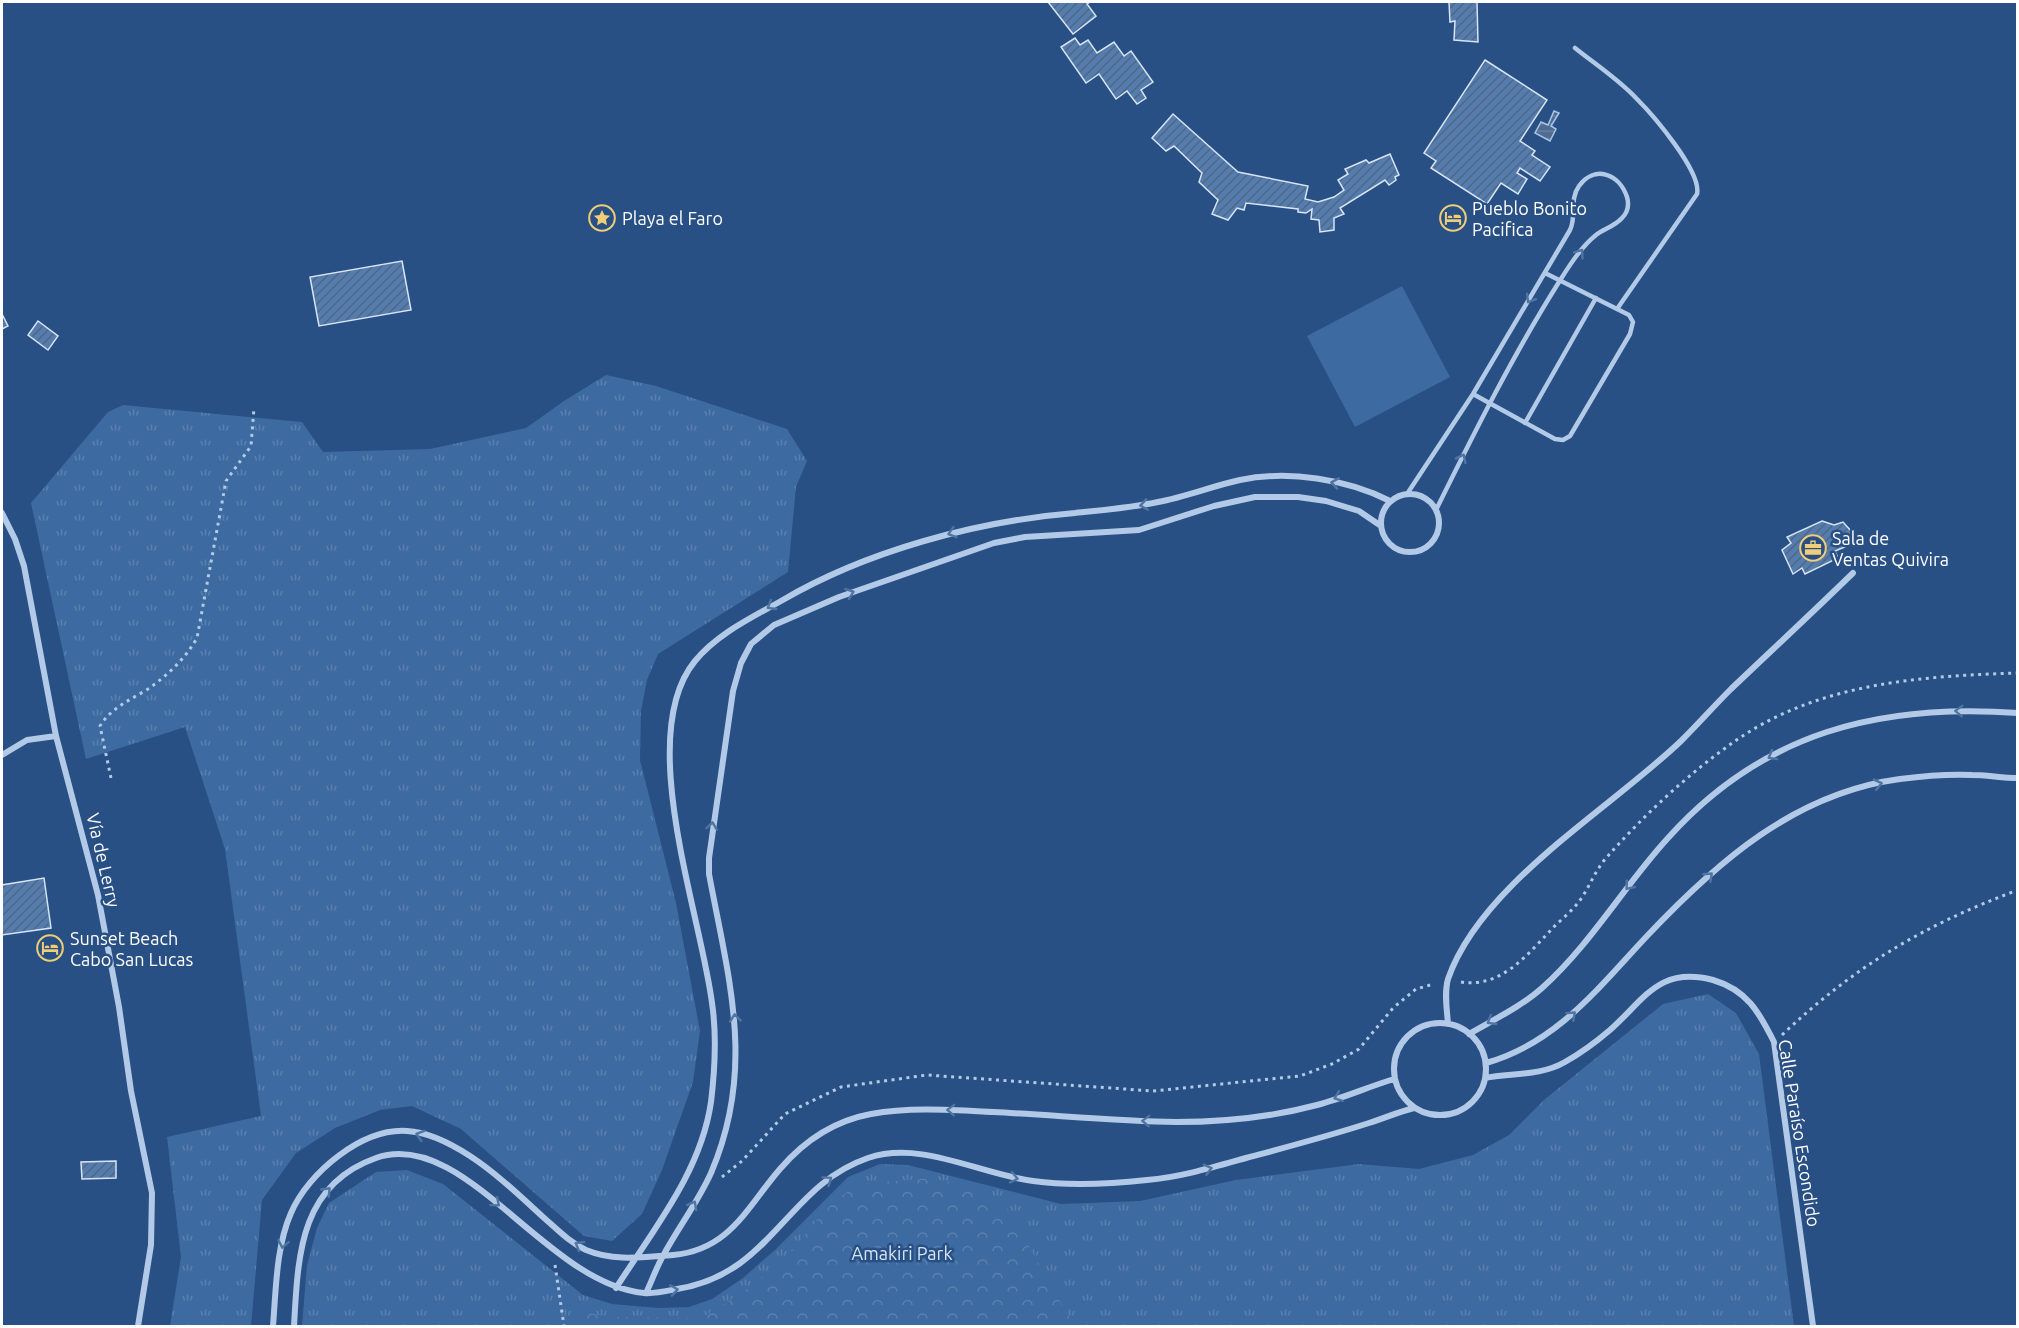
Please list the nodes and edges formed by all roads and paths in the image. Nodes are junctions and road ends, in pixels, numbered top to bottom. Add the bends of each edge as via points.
1 (1575, 48) dead end
2 (1545, 273) junction
3 (1560, 281) junction
4 (1596, 298) junction
5 (1617, 309) junction
6 (1473, 394) junction
7 (1488, 404) junction
8 (254, 408) dead end
9 (1525, 423) junction
10 (1407, 494) junction
11 (1390, 501) junction
12 (1436, 510) junction
13 (2, 513) edge
14 (1381, 526) junction
15 (1853, 573) dead end
16 (2018, 713) edge
17 (56, 736) junction
18 (2, 755) edge
19 (111, 778) dead end
20 (2018, 778) edge
21 (2018, 890) edge
22 (1448, 980) junction
23 (1448, 1024) junction
24 (1469, 1034) junction
25 (1774, 1042) junction
26 (1486, 1064) junction
27 (1485, 1078) junction
28 (1394, 1079) junction
29 (1414, 1108) junction
30 (705, 1184) junction
31 (553, 1251) junction
32 (663, 1255) junction
33 (634, 1259) junction
34 (616, 1288) junction
35 (646, 1293) junction
36 (138, 1326) edge
37 (273, 1326) edge
38 (294, 1326) edge
39 (564, 1326) edge
40 (1814, 1326) edge

1 - 5 lane via 1652,115 1699,187
2 - 3 lane
3 -> 2 lane via 1586,244 1627,211 1626,194 1613,177 1595,174 1578,188 1573,197 1573,223
2 -> 6 lane
3 - 4 lane
3 - 7 lane
4 - 5 lane
4 - 9 lane
5 - 9 lane via 1633,322 1630,334 1570,436 1555,439
6 - 7 lane
6 - 10 lane
7 - 9 lane
12 -> 7 lane
8 - 19 path via 251,446 226,481 197,638 186,658 108,714 100,726
10 - 11 street
10 - 12 street via 1424,498
11 - 14 street
11 -> 33 street via 1346,485 1268,476 1142,505 1043,515 959,531 890,553 798,591 730,630 694,662 675,697 670,765 712,1003 714,1072 702,1140 660,1223
12 - 14 street via 1435,537 1413,552 1388,543
13 - 17 street, Vía de Lerry via 24,566
30 -> 14 street via 731,1114 737,1032 709,874 710,843 733,691 751,644 774,625 828,602 994,543 1025,537 1139,530 1235,501 1275,495 1352,508
15 - 22 street via 1680,742 1514,883 1483,919
16 -> 24 street via 1947,710 1878,717 1840,726 1777,753 1737,777 1692,813 1568,963 1540,990
17 - 18 street via 27,740
17 - 36 street, Vía de Lerry via 98,895 152,1193 151,1245
26 -> 20 street via 1521,1051 1562,1024 1728,858 1781,820 1818,801 1898,780 1973,774
21 - 25 path via 1960,912 1910,938 1832,991
22 - 23 street
22 - 30 path via 1416,990 1359,1049 1300,1076 1153,1091 927,1075 841,1087 785,1114 726,1176
23 - 24 street
23 - 28 street via 1419,1028 1407,1037 1398,1049
24 - 26 street via 1477,1042
25 - 27 street, Calle Paraíso Escondido via 1749,999 1716,981 1691,975 1654,987 1610,1030 1563,1063 1537,1072
25 - 40 street, Calle Paraíso Escondido
26 - 27 street
27 - 29 street via 1475,1098 1458,1112 1443,1116
28 - 29 street
28 -> 32 street via 1319,1104 1231,1119 1170,1121 934,1110 870,1114 835,1125 800,1148 735,1228 695,1250
35 -> 29 street via 698,1286 739,1266 807,1196 851,1165 880,1155 896,1153 942,1159 1036,1182 1149,1180 1207,1170
32 -> 30 street
31 - 34 street
38 -> 31 street via 298,1267 306,1227 316,1205 337,1181 374,1159 394,1153 417,1155 453,1169
31 - 39 path
32 - 33 street
32 - 35 street
33 - 34 street
33 -> 37 street via 608,1257 578,1246 484,1167 452,1147 421,1134 390,1132 333,1159 303,1192 286,1229
34 - 35 street

